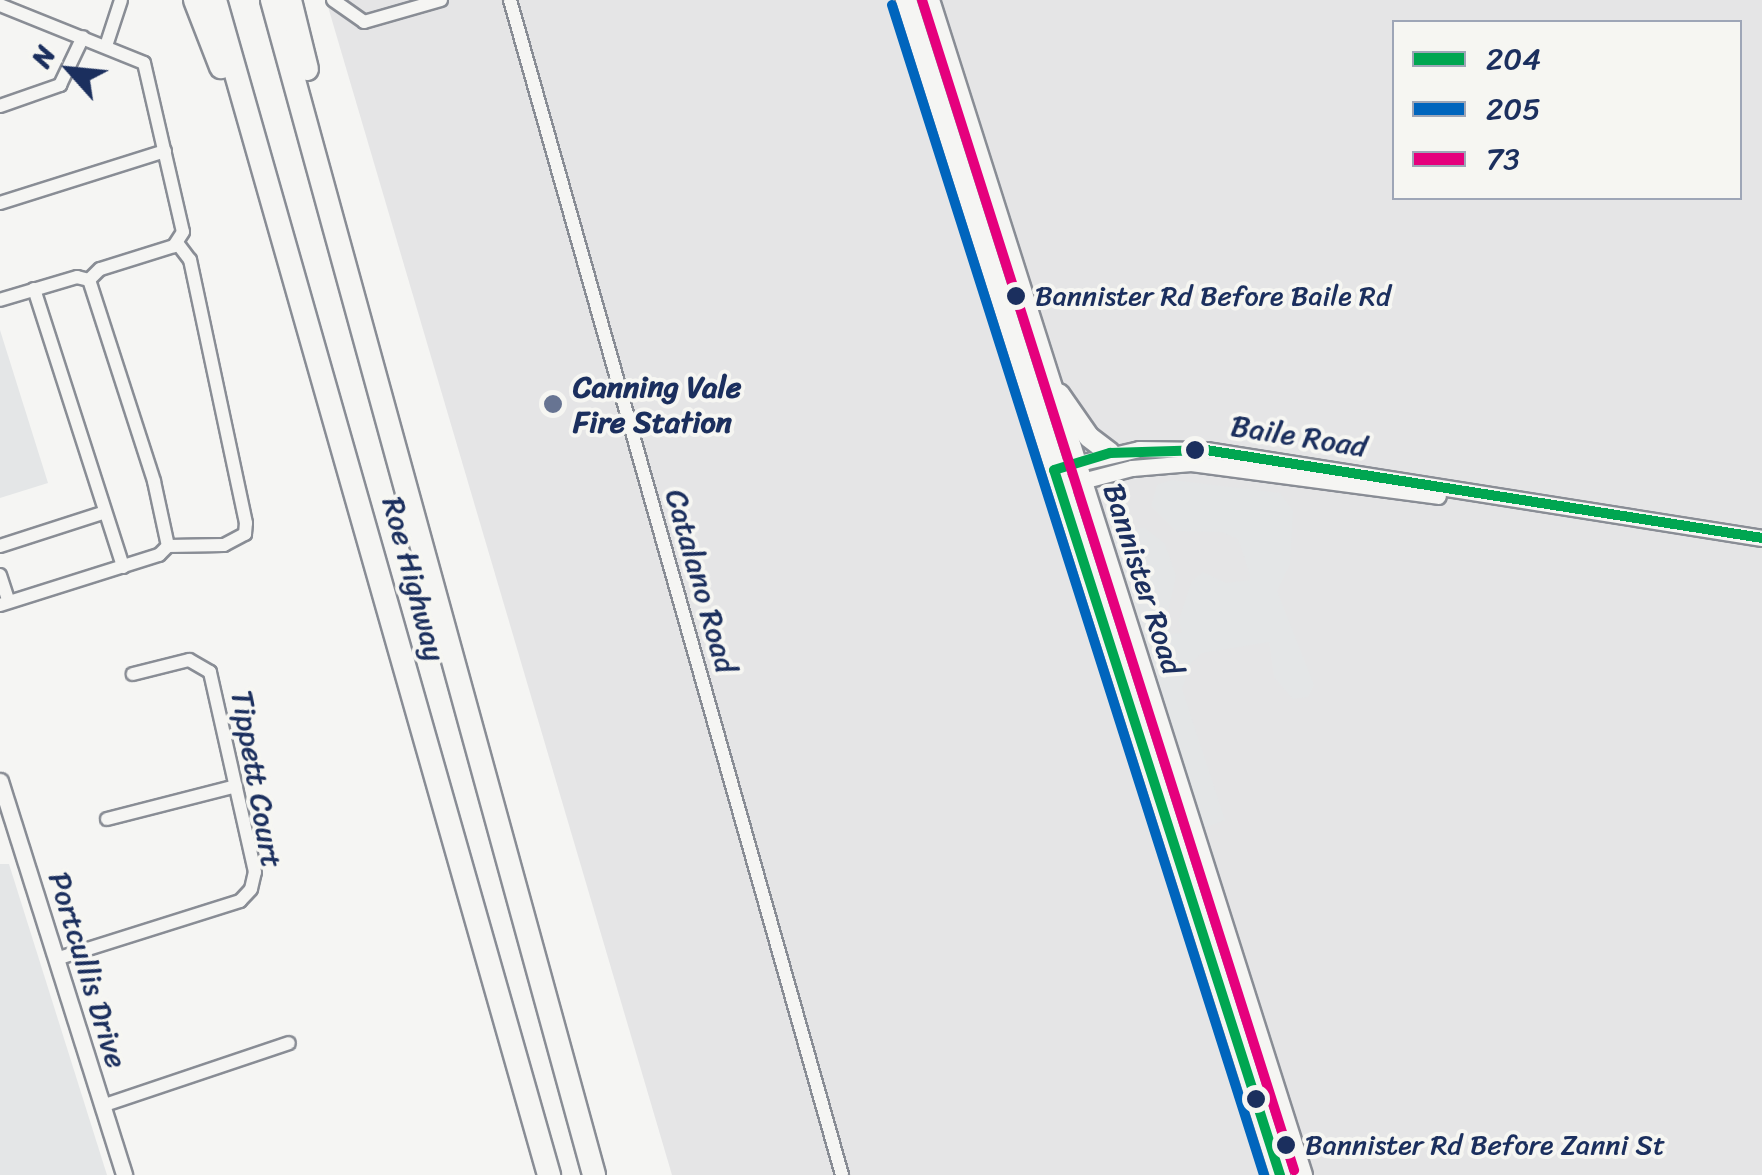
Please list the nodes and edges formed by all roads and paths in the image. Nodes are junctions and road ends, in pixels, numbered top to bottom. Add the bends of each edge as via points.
1 (121, 0) edge
2 (195, 0) edge
3 (215, 0) edge
4 (272, 0) edge
5 (290, 0) edge
6 (333, 0) edge
7 (440, 0) edge
8 (510, 0) edge
9 (906, 0) edge
10 (929, 0) edge
11 (0, 5) edge
12 (83, 38) junction
13 (106, 46) junction
14 (0, 106) edge
15 (165, 151) junction
16 (0, 203) edge
17 (178, 244) junction
18 (298, 276) junction
19 (89, 280) junction
20 (34, 289) junction
21 (0, 300) edge
22 (366, 336) junction
23 (1047, 376) junction
24 (1110, 453) junction
25 (1306, 473) junction
26 (1067, 475) junction
27 (105, 512) junction
28 (1762, 538) edge
29 (0, 546) edge
30 (168, 546) junction
31 (123, 566) junction
32 (0, 575) edge
33 (4, 604) edge
34 (133, 674) dead end
35 (0, 781) edge
36 (236, 786) junction
37 (107, 819) dead end
38 (56, 959) junction
39 (288, 1042) dead end
40 (102, 1106) junction
41 (124, 1175) edge
42 (549, 1175) edge
43 (594, 1175) edge
44 (842, 1175) edge
45 (1280, 1175) edge
46 (1302, 1175) edge

1 - 13 street
2 - 18 highway via 258,184
3 - 18 highway, Roe Highway
4 - 22 highway, Roe Highway
5 - 22 highway
6 - 7 street via 364,22
8 - 44 street, Catalano Road
9 - 26 main road, Bannister Road
10 - 23 main road, Bannister Road
11 - 12 street
12 - 13 street
12 - 14 street via 60,85
13 - 15 street via 144,63
15 - 16 street
15 - 17 street via 183,232
17 - 19 street via 100,269
17 - 30 street via 190,260 246,534 224,545
18 - 42 highway, Roe Highway
19 - 20 street via 77,276
19 - 30 street
20 - 21 street
20 - 27 street
22 - 43 highway, Roe Highway
23 - 24 main road via 1089,437
23 - 26 main road, Bannister Road
24 - 25 street, Baile Road via 1187,448
24 - 26 street, Baile Road
25 - 26 street, Baile Road via 1190,463
25 - 28 street, Baile Road
26 - 45 main road, Bannister Road
26 - 46 main road, Bannister Road
27 - 29 street
27 - 31 street
30 - 31 street
31 - 33 street
32 - 33 street
34 - 36 street, Tippett Court via 189,660 205,666
35 - 38 street, Portcullis Drive
36 - 37 street
36 - 38 street, Tippett Court via 255,872 240,901
38 - 40 street, Portcullis Drive
39 - 40 street
40 - 41 street, Portcullis Drive

